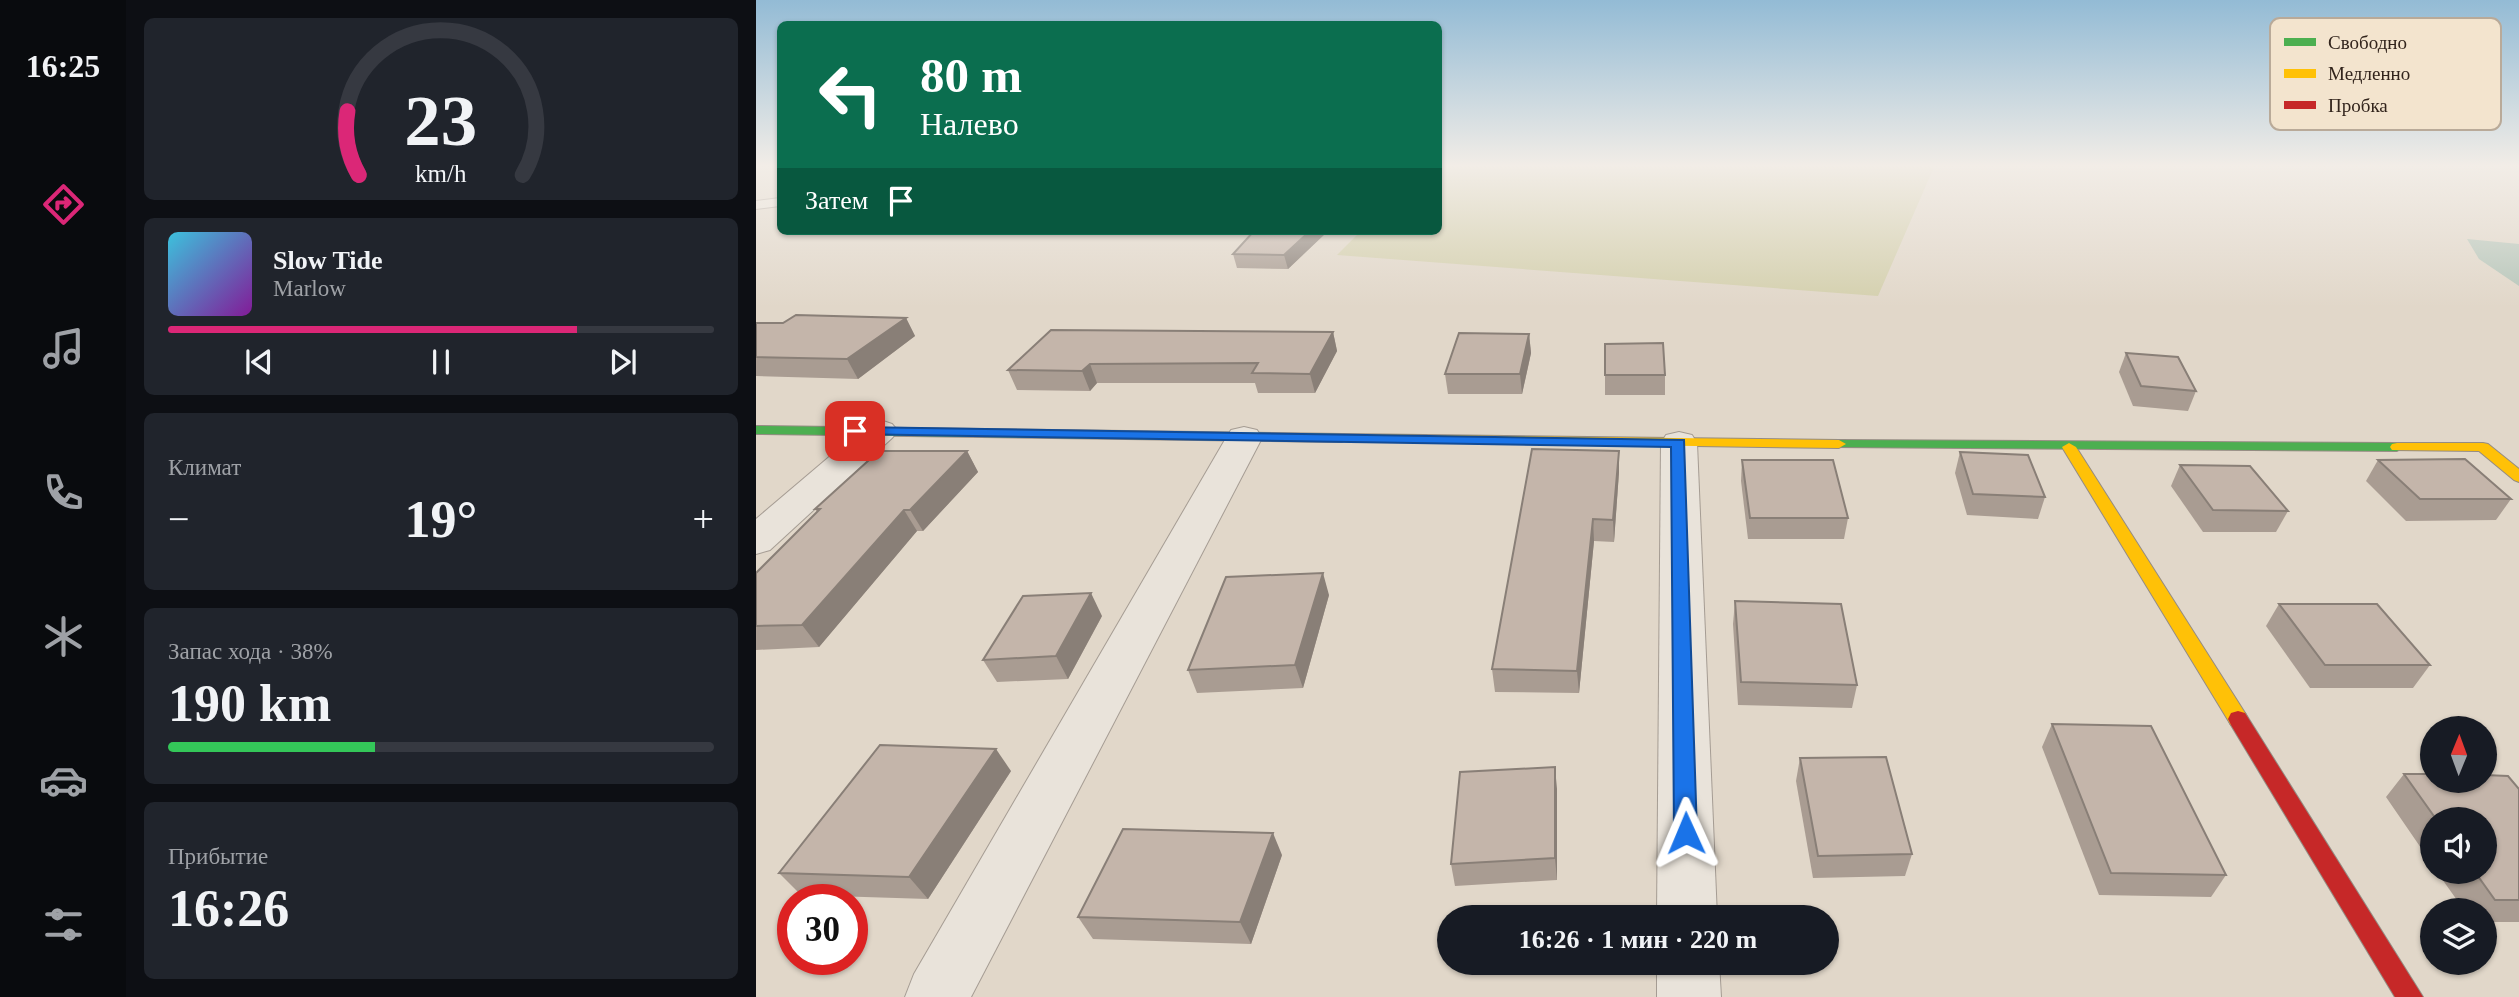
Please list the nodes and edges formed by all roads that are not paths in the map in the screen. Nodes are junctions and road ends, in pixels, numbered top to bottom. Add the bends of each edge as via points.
1 (756, 430) edge
2 (880, 432) junction
3 (1244, 438) junction
4 (1679, 443) junction
5 (2069, 447) junction
6 (2519, 477) edge
7 (756, 541) edge
8 (1687, 905) edge
9 (1688, 975) edge
10 (937, 997) edge
11 (1689, 997) edge
12 (2410, 997) edge

1 - 2 street
2 - 3 street
2 - 7 street
3 - 4 street
3 - 10 street
4 - 5 street
4 - 8 street
5 - 6 street via 2483,447
5 - 12 street
9 - 11 street

